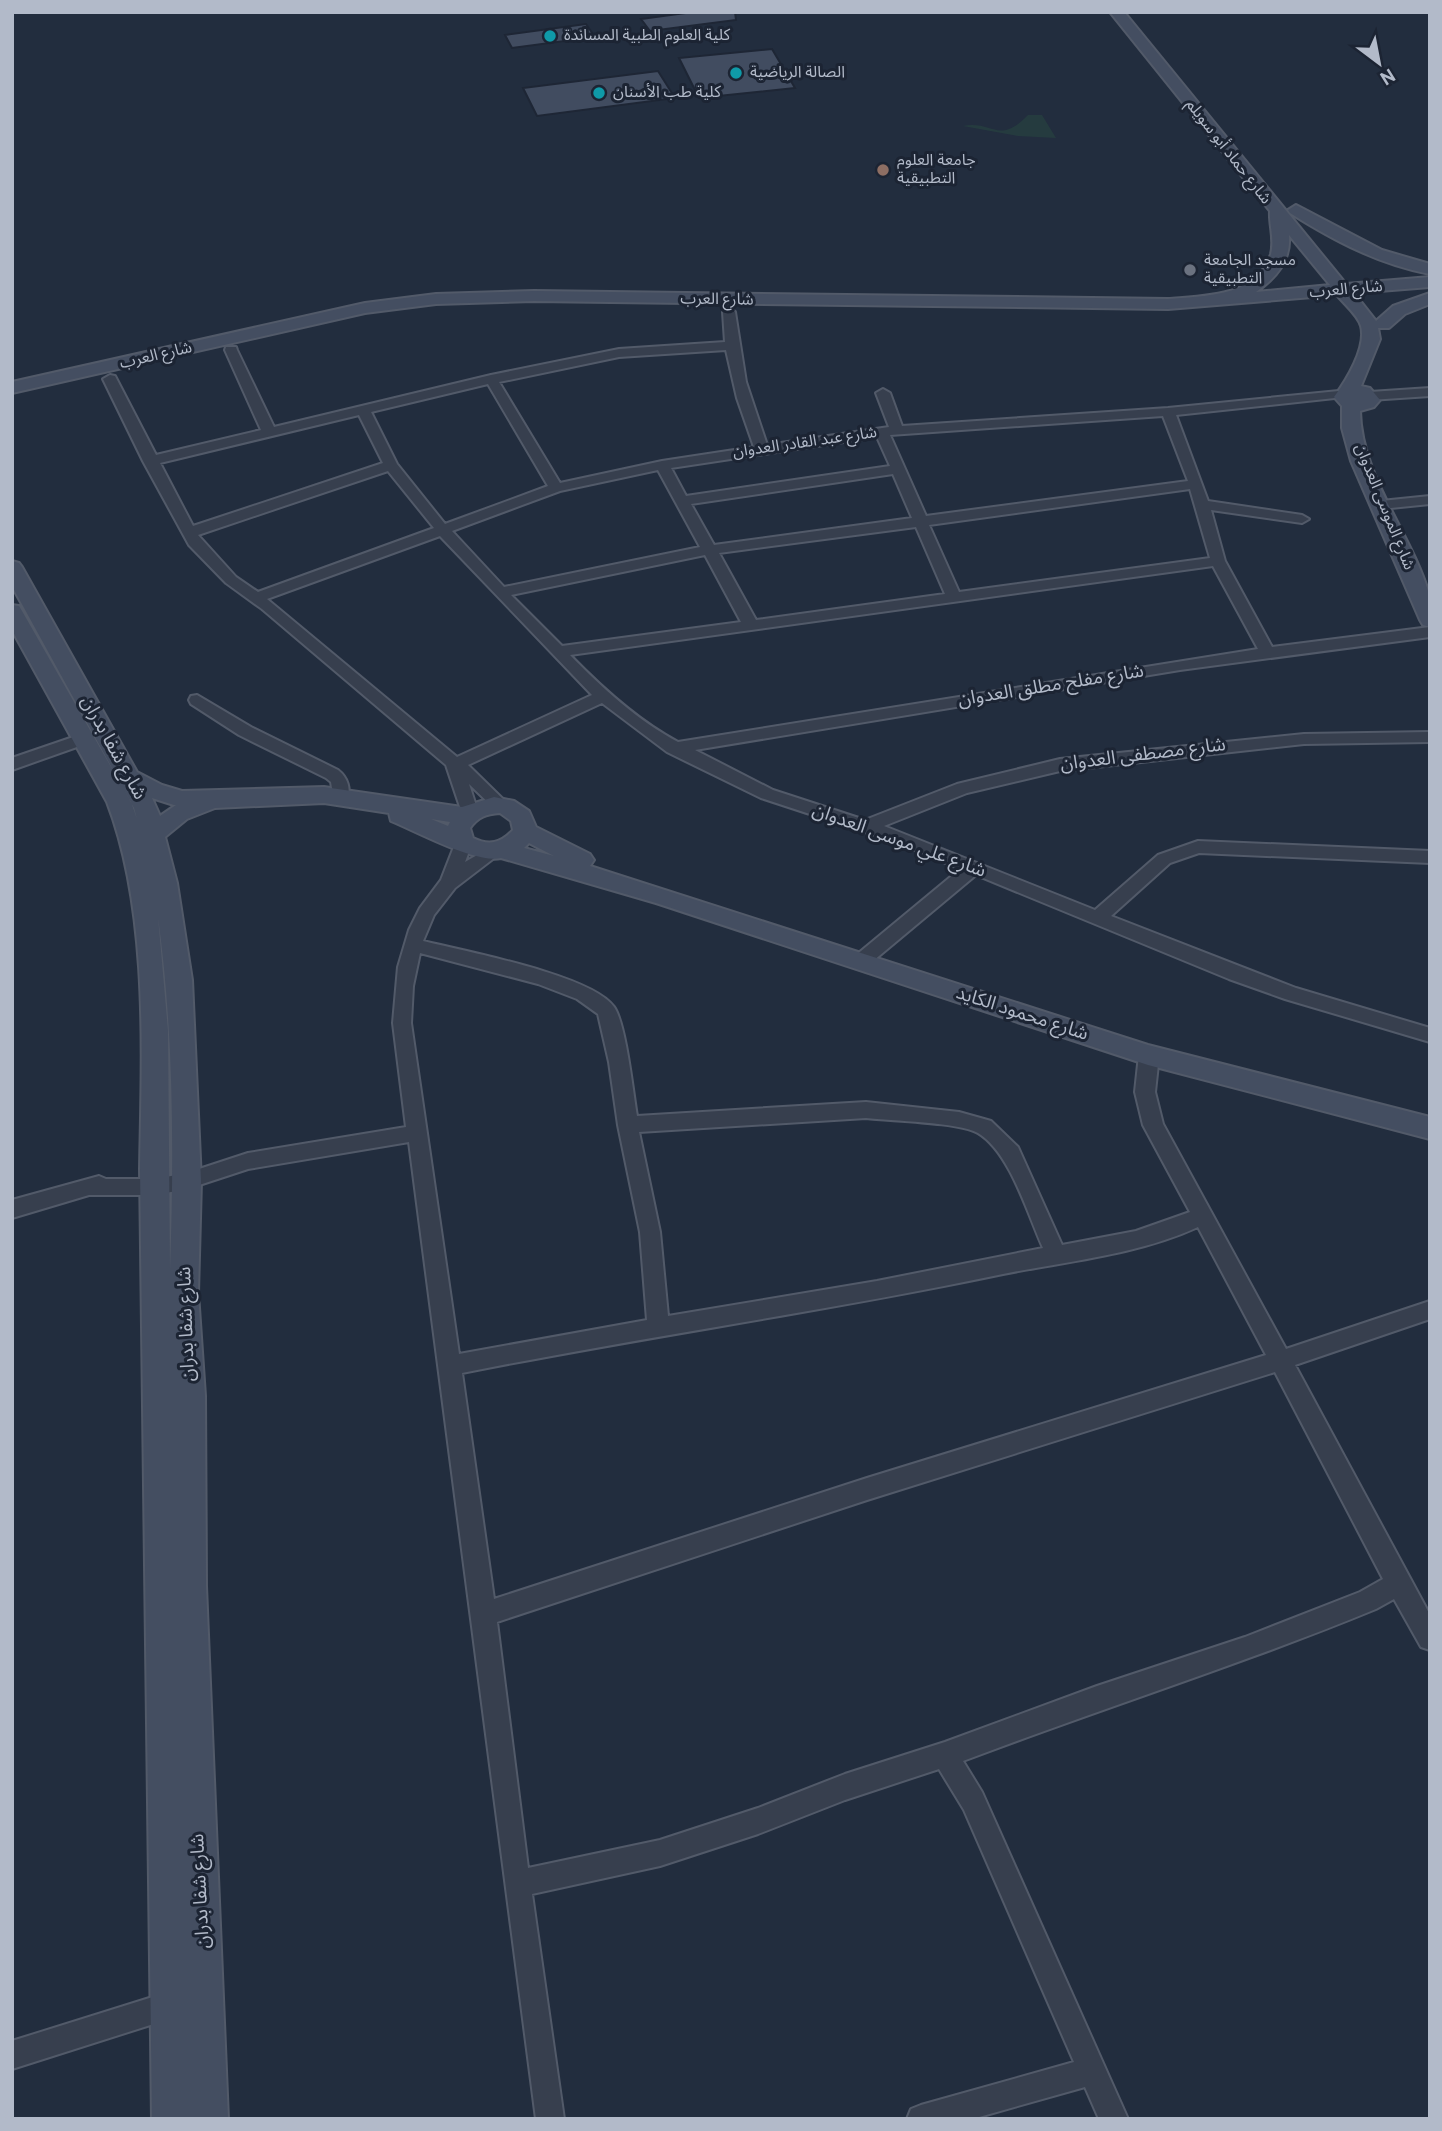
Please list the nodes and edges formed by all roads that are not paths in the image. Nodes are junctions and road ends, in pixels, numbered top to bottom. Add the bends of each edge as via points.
1 (1117, 12) edge
2 (1135, 12) edge
3 (1296, 210) junction
4 (1278, 213) junction
5 (1430, 270) edge
6 (1430, 282) edge
7 (1355, 295) junction
8 (1430, 296) edge
9 (1229, 300) junction
10 (1286, 306) junction
11 (729, 312) junction
12 (1376, 324) junction
13 (730, 346) junction
14 (231, 350) junction
15 (110, 379) junction
16 (491, 379) junction
17 (16, 393) edge
18 (883, 393) dead end
19 (1430, 393) edge
20 (1358, 398) junction
21 (363, 409) junction
22 (1168, 412) junction
23 (897, 430) junction
24 (269, 432) junction
25 (881, 432) junction
26 (761, 448) junction
27 (149, 461) junction
28 (662, 464) junction
29 (391, 465) junction
30 (898, 469) junction
31 (1196, 484) junction
32 (556, 488) junction
33 (1430, 499) edge
34 (681, 501) junction
35 (1202, 504) junction
36 (1381, 505) junction
37 (1302, 519) dead end
38 (920, 522) junction
39 (440, 529) junction
40 (188, 533) junction
41 (709, 552) junction
42 (1218, 561) junction
43 (12, 567) edge
44 (501, 592) junction
45 (1425, 593) edge
46 (954, 598) junction
47 (262, 602) junction
48 (12, 611) edge
49 (1430, 620) edge
50 (752, 627) junction
51 (1430, 632) edge
52 (558, 652) junction
53 (1267, 652) junction
54 (602, 697) junction
55 (197, 700) dead end
56 (1430, 737) edge
57 (85, 738) junction
58 (673, 748) junction
59 (12, 764) edge
60 (454, 765) junction
61 (132, 778) junction
62 (349, 798) junction
63 (214, 800) junction
64 (501, 805) junction
65 (467, 814) junction
66 (867, 826) junction
67 (526, 831) junction
68 (153, 834) junction
69 (462, 841) junction
70 (498, 851) junction
71 (1430, 857) edge
72 (974, 867) junction
73 (620, 882) junction
74 (449, 883) junction
75 (1097, 918) junction
76 (413, 945) junction
77 (861, 961) junction
78 (1430, 1035) edge
79 (1149, 1055) junction
80 (628, 1125) junction
81 (1430, 1128) edge
82 (416, 1132) junction
83 (186, 1172) junction
84 (154, 1178) junction
85 (12, 1209) edge
86 (1204, 1215) junction
87 (1056, 1254) junction
88 (1430, 1310) edge
89 (658, 1327) junction
90 (1281, 1360) junction
91 (448, 1366) junction
92 (1398, 1584) junction
93 (484, 1614) junction
94 (1430, 1638) edge
95 (946, 1755) junction
96 (517, 1884) junction
97 (206, 1995) junction
98 (170, 2005) junction
99 (12, 2055) edge
100 (1092, 2071) junction
101 (171, 2119) edge
102 (209, 2119) edge
103 (550, 2119) edge
104 (921, 2119) edge
105 (1114, 2119) edge

1 - 4 main road, شارع حماد أبو سويلم
2 - 3 main road, شارع حماد أبو سويلم
3 - 5 main road via 1373,254
3 - 7 main road, شارع حماد أبو سويلم
4 - 7 street, شارع حماد أبو سويلم
4 - 9 main road via 1283,238 1271,271
6 - 7 main road, شارع العرب
7 - 8 main road, شارع العرب
7 - 9 main road, شارع العرب
7 - 10 main road, شارع العرب
7 - 12 main road
8 - 12 main road
9 - 17 main road, شارع العرب via 1094,305 534,296 436,299 339,313
10 - 11 main road, شارع العرب via 1048,316
10 - 12 street via 1328,309
11 - 13 street
11 - 14 main road, شارع العرب via 429,311
12 - 20 main road, شارع الموسى العدوان
13 - 16 street via 619,353
13 - 26 street via 749,421
14 - 15 main road, شارع العرب
14 - 24 street
15 - 17 main road, شارع العرب
15 - 27 street
16 - 21 street
16 - 32 street
18 - 23 street
19 - 20 street, شارع عبد القادر العدوان
20 - 22 street, شارع عبد القادر العدوان
20 - 36 street, شارع الموسى العدوان via 1360,429 1354,433
21 - 24 street
21 - 29 street, شارع علي موسى العدوان
22 - 23 street, شارع عبد القادر العدوان
22 - 31 street
23 - 25 street, شارع عبد القادر العدوان
24 - 27 street
25 - 26 street, شارع عبد القادر العدوان
25 - 30 street
26 - 28 street, شارع عبد القادر العدوان
27 - 40 street
28 - 32 street, شارع عبد القادر العدوان
28 - 34 street
29 - 39 street, شارع علي موسى العدوان
29 - 40 street
30 - 34 street
30 - 38 street
31 - 35 street
31 - 38 street
32 - 39 street, شارع عبد القادر العدوان
33 - 36 street
34 - 41 street
35 - 37 street
35 - 42 street
36 - 45 street, شارع الموسى العدوان
38 - 41 street
38 - 46 street
39 - 44 street, شارع علي موسى العدوان
39 - 47 street, شارع عبد القادر العدوان
40 - 47 street via 223,573
41 - 44 street
41 - 50 street
42 - 46 street
42 - 53 street
43 - 61 main road, شارع شفا بدران
44 - 52 street, شارع علي موسى العدوان
45 - 49 street, شارع الموسى العدوان
46 - 50 street
47 - 60 street
48 - 57 main road, شارع شفا بدران
50 - 52 street
51 - 53 street, شارع مفلح مطلق العدوان
52 - 54 street, شارع علي موسى العدوان
53 - 58 street, شارع مفلح مطلق العدوان
54 - 58 street, شارع علي موسى العدوان
54 - 60 street
55 - 62 street via 245,731 332,774
56 - 66 street, شارع مصطفى العدوان via 1304,739 1060,765 963,788
57 - 59 street
57 - 84 main road, شارع شفا بدران via 124,815 144,900 155,1031
58 - 66 street, شارع علي موسى العدوان via 767,794
60 - 64 street
60 - 65 street
61 - 63 main road via 167,796
61 - 68 main road, شارع شفا بدران
62 - 63 main road via 309,795
62 - 65 main road
62 - 69 main road
63 - 68 main road via 179,813
64 - 65 main road
64 - 67 main road via 524,819
65 - 69 main road via 458,828
66 - 72 street, شارع علي موسى العدوان
67 - 70 main road via 517,842
67 - 73 main road, شارع محمود الكايد
68 - 83 main road, شارع شفا بدران via 165,883 181,999
69 - 70 main road via 476,850
69 - 74 street
70 - 73 main road, شارع محمود الكايد
70 - 74 street
71 - 75 street via 1198,847 1164,859
72 - 75 street, شارع علي موسى العدوان
72 - 77 street
73 - 77 main road, شارع محمود الكايد
74 - 76 street via 421,924
75 - 78 street, شارع علي موسى العدوان via 1292,994
76 - 80 street via 541,978 598,1002 611,1024
76 - 82 street via 401,999
77 - 79 main road, شارع محمود الكايد
79 - 81 main road, شارع محمود الكايد
79 - 86 street via 1145,1092 1153,1125
80 - 87 street via 866,1110 984,1127 1011,1153
80 - 89 street via 650,1232
82 - 83 street
82 - 91 street
83 - 84 street
83 - 97 main road, شارع شفا بدران via 190,1586
84 - 85 street via 88,1187
84 - 98 main road, شارع شفا بدران
86 - 87 street via 1128,1241
86 - 90 street
87 - 89 street via 896,1288
88 - 90 street
89 - 91 street
90 - 92 street
90 - 93 street
91 - 93 street
92 - 94 street
92 - 95 street via 1316,1622
93 - 96 street
95 - 96 street via 660,1853
95 - 100 street via 972,1801
96 - 103 street
97 - 98 street
97 - 102 main road, شارع شفا بدران
98 - 99 street
98 - 101 main road, شارع شفا بدران
100 - 104 street
100 - 105 street

